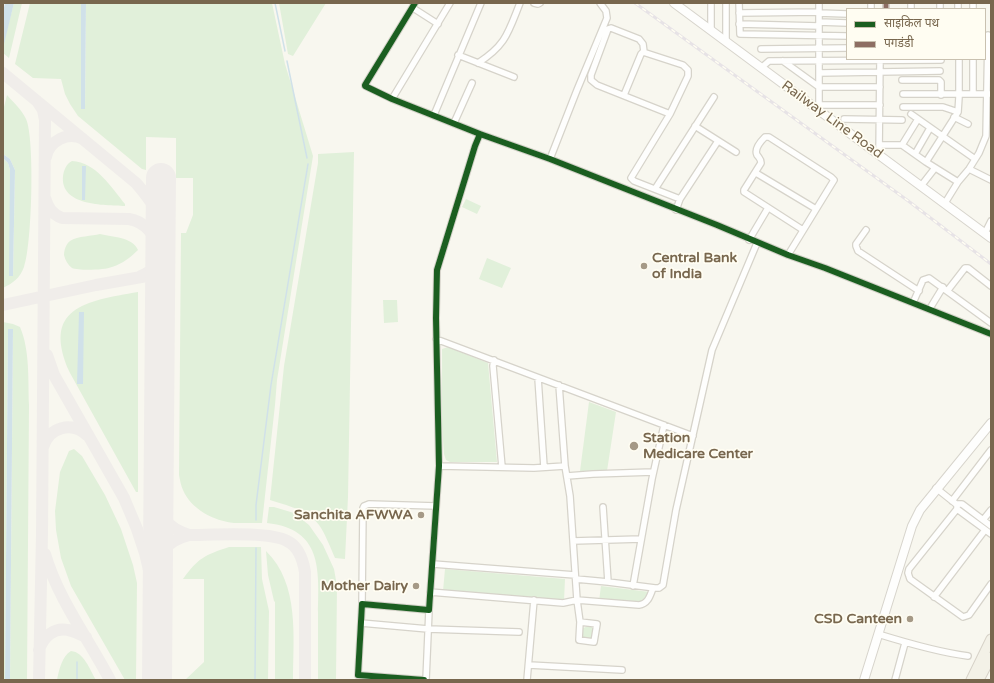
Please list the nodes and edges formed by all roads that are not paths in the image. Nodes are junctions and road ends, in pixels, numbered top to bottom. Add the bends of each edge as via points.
1 (450, 3) edge
2 (481, 3) edge
3 (520, 3) edge
4 (534, 3) edge
5 (540, 3) edge
6 (600, 3) edge
7 (674, 3) edge
8 (712, 3) edge
9 (726, 3) edge
10 (739, 3) edge
11 (819, 3) edge
12 (414, 5) edge
13 (684, 7) edge
14 (819, 12) junction
15 (739, 13) junction
16 (846, 14) edge
17 (846, 23) edge
18 (438, 24) junction
19 (739, 24) junction
20 (819, 24) junction
21 (711, 30) junction
22 (819, 35) junction
23 (988, 35) edge
24 (846, 36) edge
25 (726, 41) junction
26 (819, 48) junction
27 (846, 48) edge
28 (761, 49) dead end
29 (644, 52) junction
30 (458, 55) junction
31 (783, 60) junction
32 (819, 60) junction
33 (880, 60) edge
34 (941, 60) edge
35 (959, 60) edge
36 (973, 60) edge
37 (478, 63) junction
38 (762, 68) junction
39 (940, 71) dead end
40 (880, 72) junction
41 (819, 73) junction
42 (514, 77) dead end
43 (902, 80) dead end
44 (472, 83) dead end
45 (880, 86) junction
46 (819, 87) junction
47 (903, 94) dead end
48 (959, 94) junction
49 (974, 94) junction
50 (989, 94) edge
51 (624, 95) junction
52 (941, 95) junction
53 (714, 97) dead end
54 (392, 99) junction
55 (880, 105) junction
56 (903, 107) dead end
57 (819, 108) junction
58 (670, 114) junction
59 (911, 114) dead end
60 (434, 115) junction
61 (956, 115) junction
62 (844, 119) dead end
63 (918, 119) junction
64 (880, 120) junction
65 (902, 120) dead end
66 (454, 123) junction
67 (968, 124) dead end
68 (695, 126) junction
69 (930, 128) junction
70 (480, 134) junction
71 (989, 135) edge
72 (942, 137) junction
73 (718, 141) junction
74 (879, 145) junction
75 (902, 145) junction
76 (736, 152) dead end
77 (915, 154) junction
78 (879, 155) junction
79 (550, 159) junction
80 (975, 159) junction
81 (926, 162) junction
82 (935, 168) junction
83 (969, 169) junction
84 (756, 173) junction
85 (991, 180) edge
86 (958, 182) junction
87 (922, 186) junction
88 (655, 190) junction
89 (680, 200) junction
90 (945, 203) junction
91 (768, 208) junction
92 (676, 210) junction
93 (816, 210) junction
94 (991, 221) edge
95 (803, 230) junction
96 (866, 230) dead end
97 (988, 235) edge
98 (749, 240) junction
99 (757, 243) junction
100 (788, 255) junction
101 (991, 286) edge
102 (943, 287) junction
103 (948, 290) junction
104 (918, 291) junction
105 (913, 303) junction
106 (932, 305) dead end
107 (991, 323) edge
108 (991, 334) edge
109 (436, 339) junction
110 (494, 360) junction
111 (538, 378) junction
112 (559, 385) junction
113 (991, 423) edge
114 (664, 425) junction
115 (693, 436) junction
116 (991, 450) edge
117 (439, 466) junction
118 (565, 466) junction
119 (502, 467) junction
120 (544, 467) junction
121 (653, 472) junction
122 (567, 476) junction
123 (936, 488) junction
124 (955, 505) junction
125 (436, 506) junction
126 (603, 507) dead end
127 (991, 510) edge
128 (983, 520) junction
129 (991, 526) edge
130 (985, 530) junction
131 (991, 534) edge
132 (605, 540) junction
133 (641, 540) junction
134 (573, 541) junction
135 (433, 564) junction
136 (575, 577) junction
137 (608, 582) junction
138 (991, 584) edge
139 (633, 586) junction
140 (653, 588) junction
141 (430, 592) junction
142 (934, 597) junction
143 (534, 600) junction
144 (577, 600) junction
145 (362, 604) junction
146 (429, 610) junction
147 (580, 622) dead end
148 (361, 623) junction
149 (428, 628) junction
150 (519, 632) dead end
151 (878, 634) junction
152 (991, 639) edge
153 (905, 643) junction
154 (968, 656) dead end
155 (991, 657) edge
156 (529, 665) junction
157 (622, 670) dead end
158 (358, 678) edge
159 (396, 679) edge
160 (425, 680) edge
161 (527, 680) edge
162 (864, 680) edge
163 (895, 680) edge
164 (971, 680) edge
165 (979, 680) edge

1 - 18 street
2 - 30 street
3 - 37 street via 504,41 493,54
4 - 5 street
6 - 79 street via 606,11 607,18
7 - 13 street, Railway Line Road
8 - 21 street
9 - 25 street
10 - 15 street
11 - 14 street
12 - 18 street
12 - 54 street via 364,86
13 - 21 street, Railway Line Road
14 - 15 street
14 - 16 street
14 - 20 street
15 - 19 street
17 - 20 street
18 - 54 street
19 - 20 street
19 - 22 street via 740,34
20 - 22 street
21 - 25 street, Railway Line Road
22 - 24 street
22 - 26 street
23 - 50 street
25 - 38 street, Railway Line Road
26 - 27 street
26 - 28 street
26 - 32 street
29 - 51 street
29 - 51 street via 642,42 638,39 610,28 607,30 591,79 595,84
29 - 58 street via 683,65 688,70 688,76
30 - 37 street
30 - 60 street
31 - 32 street
31 - 38 street via 767,61
31 - 46 street
32 - 33 street
32 - 41 street
33 - 34 street
33 - 40 street
35 - 48 street
36 - 49 street
37 - 42 street
38 - 57 street, Railway Line Road
39 - 40 street
40 - 41 street
40 - 45 street
41 - 46 street
43 - 52 street via 939,80
44 - 66 street
45 - 46 street
45 - 55 street
46 - 57 street
47 - 52 street
48 - 49 street
48 - 52 street
48 - 61 street
49 - 50 street
50 - 71 street
51 - 58 street
53 - 68 street
54 - 60 street
55 - 57 street
55 - 64 street
56 - 61 street via 943,107
57 - 78 street, Railway Line Road
58 - 88 street via 631,178 634,182
59 - 63 street
60 - 66 street
61 - 67 street
61 - 72 street
62 - 64 street
63 - 69 street
63 - 75 street
64 - 65 street
64 - 74 street
66 - 70 street
68 - 73 street
68 - 88 street
69 - 72 street
69 - 77 street
70 - 79 street
70 - 109 street via 437,270
71 - 80 street
72 - 80 street
72 - 81 street
73 - 76 street
73 - 89 street
74 - 75 street
74 - 78 street
75 - 77 street
77 - 81 street
78 - 87 street, Railway Line Road
79 - 92 street
80 - 83 street
81 - 82 street
82 - 86 street
82 - 87 street
83 - 85 street
83 - 86 street
84 - 91 street via 744,192
84 - 93 street
84 - 93 street via 762,161 757,154 757,148 762,139 769,137 833,179
86 - 90 street
87 - 90 street, Railway Line Road
88 - 89 street
89 - 92 street
90 - 97 street, Railway Line Road
91 - 95 street
91 - 98 street
92 - 98 street
93 - 95 street
94 - 97 street
95 - 100 street
96 - 104 street via 856,244 858,251
98 - 99 street
99 - 100 street
99 - 115 street via 712,350
100 - 105 street
101 - 103 street via 965,268
102 - 103 street
102 - 104 street via 926,278
102 - 106 street
103 - 107 street
104 - 105 street
105 - 108 street
109 - 110 street
109 - 117 street
110 - 111 street
110 - 119 street
111 - 112 street
111 - 120 street
112 - 114 street
112 - 118 street
113 - 123 street
114 - 115 street
114 - 121 street
115 - 140 street via 676,510 664,582 661,586
116 - 124 street
117 - 119 street
117 - 125 street
118 - 120 street
118 - 122 street
119 - 120 street
121 - 122 street
121 - 133 street
122 - 134 street
123 - 124 street
123 - 151 street via 912,526
124 - 128 street via 962,504
124 - 130 street
124 - 142 street via 908,573 910,579
125 - 135 street
125 - 145 street via 369,504 362,508
126 - 132 street
127 - 128 street
128 - 129 street
130 - 131 street
130 - 142 street
132 - 133 street
132 - 134 street
132 - 137 street
133 - 139 street
134 - 136 street
135 - 136 street
135 - 141 street
136 - 137 street
136 - 144 street
137 - 139 street
138 - 142 street via 969,615 963,617
139 - 140 street
140 - 144 street via 650,598 642,605
141 - 143 street
141 - 146 street
143 - 144 street via 563,603
143 - 156 street
144 - 147 street
145 - 146 street
145 - 148 street
146 - 149 street
148 - 149 street
148 - 158 street
149 - 150 street
149 - 160 street
151 - 153 street
151 - 162 street
152 - 164 main road
153 - 154 street
153 - 163 street
155 - 165 main road
156 - 157 street
156 - 161 street
158 - 159 street
159 - 160 street

